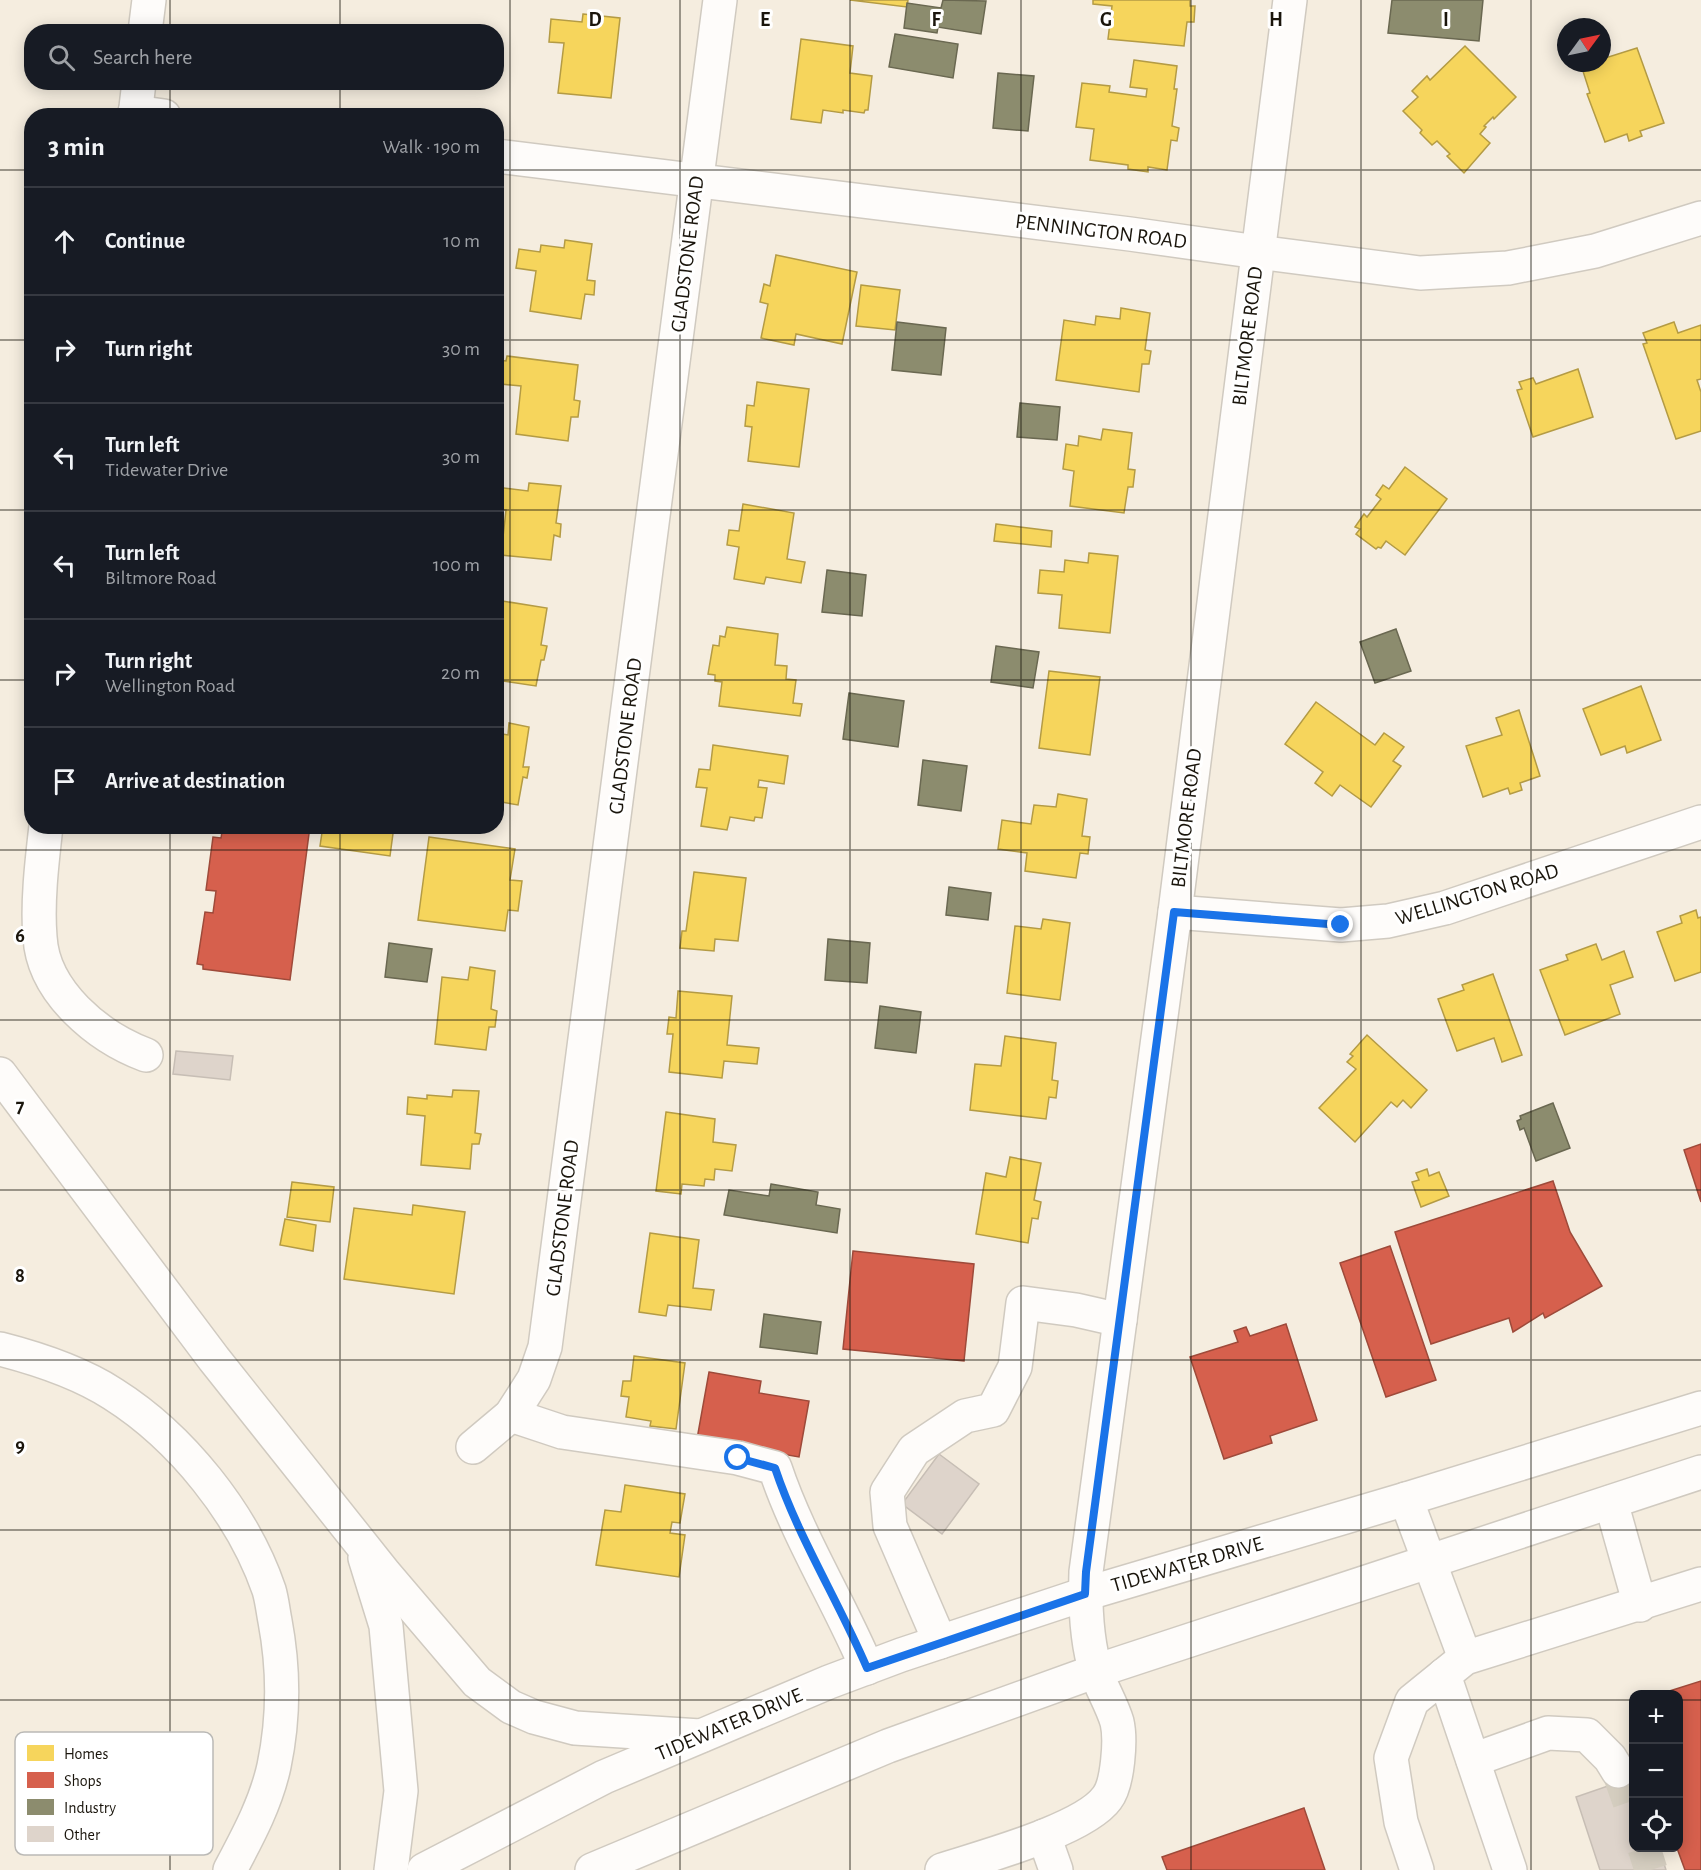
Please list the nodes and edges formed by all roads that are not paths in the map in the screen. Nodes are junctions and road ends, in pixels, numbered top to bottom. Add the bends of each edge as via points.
1 (149, 0) edge
2 (720, 0) edge
3 (1290, 0) edge
4 (146, 24) edge
5 (504, 157) edge
6 (697, 180) junction
7 (1701, 218) edge
8 (1258, 252) junction
9 (1701, 822) edge
10 (45, 834) edge
11 (1174, 912) junction
12 (146, 1055) dead end
13 (0, 1074) edge
14 (1120, 1320) junction
15 (0, 1349) edge
16 (1701, 1408) edge
17 (511, 1415) junction
18 (473, 1447) dead end
19 (1701, 1472) edge
20 (1406, 1499) junction
21 (1611, 1502) junction
22 (359, 1541) junction
23 (1428, 1563) junction
24 (1701, 1584) edge
25 (1085, 1594) junction
26 (1640, 1605) junction
27 (940, 1642) junction
28 (1454, 1667) junction
29 (867, 1668) junction
30 (1096, 1671) junction
31 (700, 1736) junction
32 (1473, 1760) junction
33 (1618, 1771) tunnel mouth
34 (1044, 1836) junction
35 (230, 1870) edge
36 (391, 1870) edge
37 (424, 1870) edge
38 (591, 1870) edge
39 (942, 1870) edge
40 (1056, 1870) edge
41 (1417, 1870) edge
42 (1510, 1870) edge

1 - 4 main road
2 - 6 main road, GLADSTONE ROAD
3 - 8 main road, BILTMORE ROAD
5 - 6 main road, PENNINGTON ROAD
6 - 8 main road, PENNINGTON ROAD
6 - 17 main road, GLADSTONE ROAD via 545,1347 534,1379
7 - 8 main road, PENNINGTON ROAD via 1595,251 1508,268 1420,273
8 - 11 main road, BILTMORE ROAD
9 - 11 main road, WELLINGTON ROAD via 1445,908 1388,921 1341,925
10 - 12 main road via 39,939 49,973 69,1002 98,1030
11 - 14 main road, BILTMORE ROAD
13 - 22 main road via 214,1359
14 - 25 main road, BILTMORE ROAD
14 - 27 main road via 1023,1303 1015,1367 993,1410 965,1416 914,1450 887,1491 890,1526
15 - 35 main road via 59,1367 113,1394 164,1433 208,1479 250,1545 269,1592 281,1653 281,1717 274,1766 258,1815
16 - 20 main road, TIDEWATER DRIVE
17 - 18 main road, GLADSTONE ROAD
17 - 29 main road via 562,1432 738,1458 775,1468 787,1503
19 - 21 main road
20 - 23 main road
20 - 25 main road, TIDEWATER DRIVE
21 - 23 main road
21 - 26 main road
22 - 31 main road via 477,1682 511,1707 575,1728
22 - 36 main road via 386,1626 401,1791
23 - 28 main road
23 - 30 main road
24 - 26 main road
25 - 27 main road, TIDEWATER DRIVE
25 - 30 main road, BILTMORE ROAD
26 - 28 main road
27 - 29 main road, TIDEWATER DRIVE
28 - 32 main road
28 - 41 main road via 1412,1701 1391,1758 1401,1822
29 - 31 main road, TIDEWATER DRIVE
30 - 34 main road, BILTMORE ROAD via 1117,1724 1120,1758 1108,1797 1082,1819
30 - 38 main road via 888,1746
31 - 37 main road, TIDEWATER DRIVE via 604,1777
32 - 33 main road via 1548,1733 1587,1735
32 - 42 main road
34 - 39 main road, BILTMORE ROAD
34 - 40 main road

